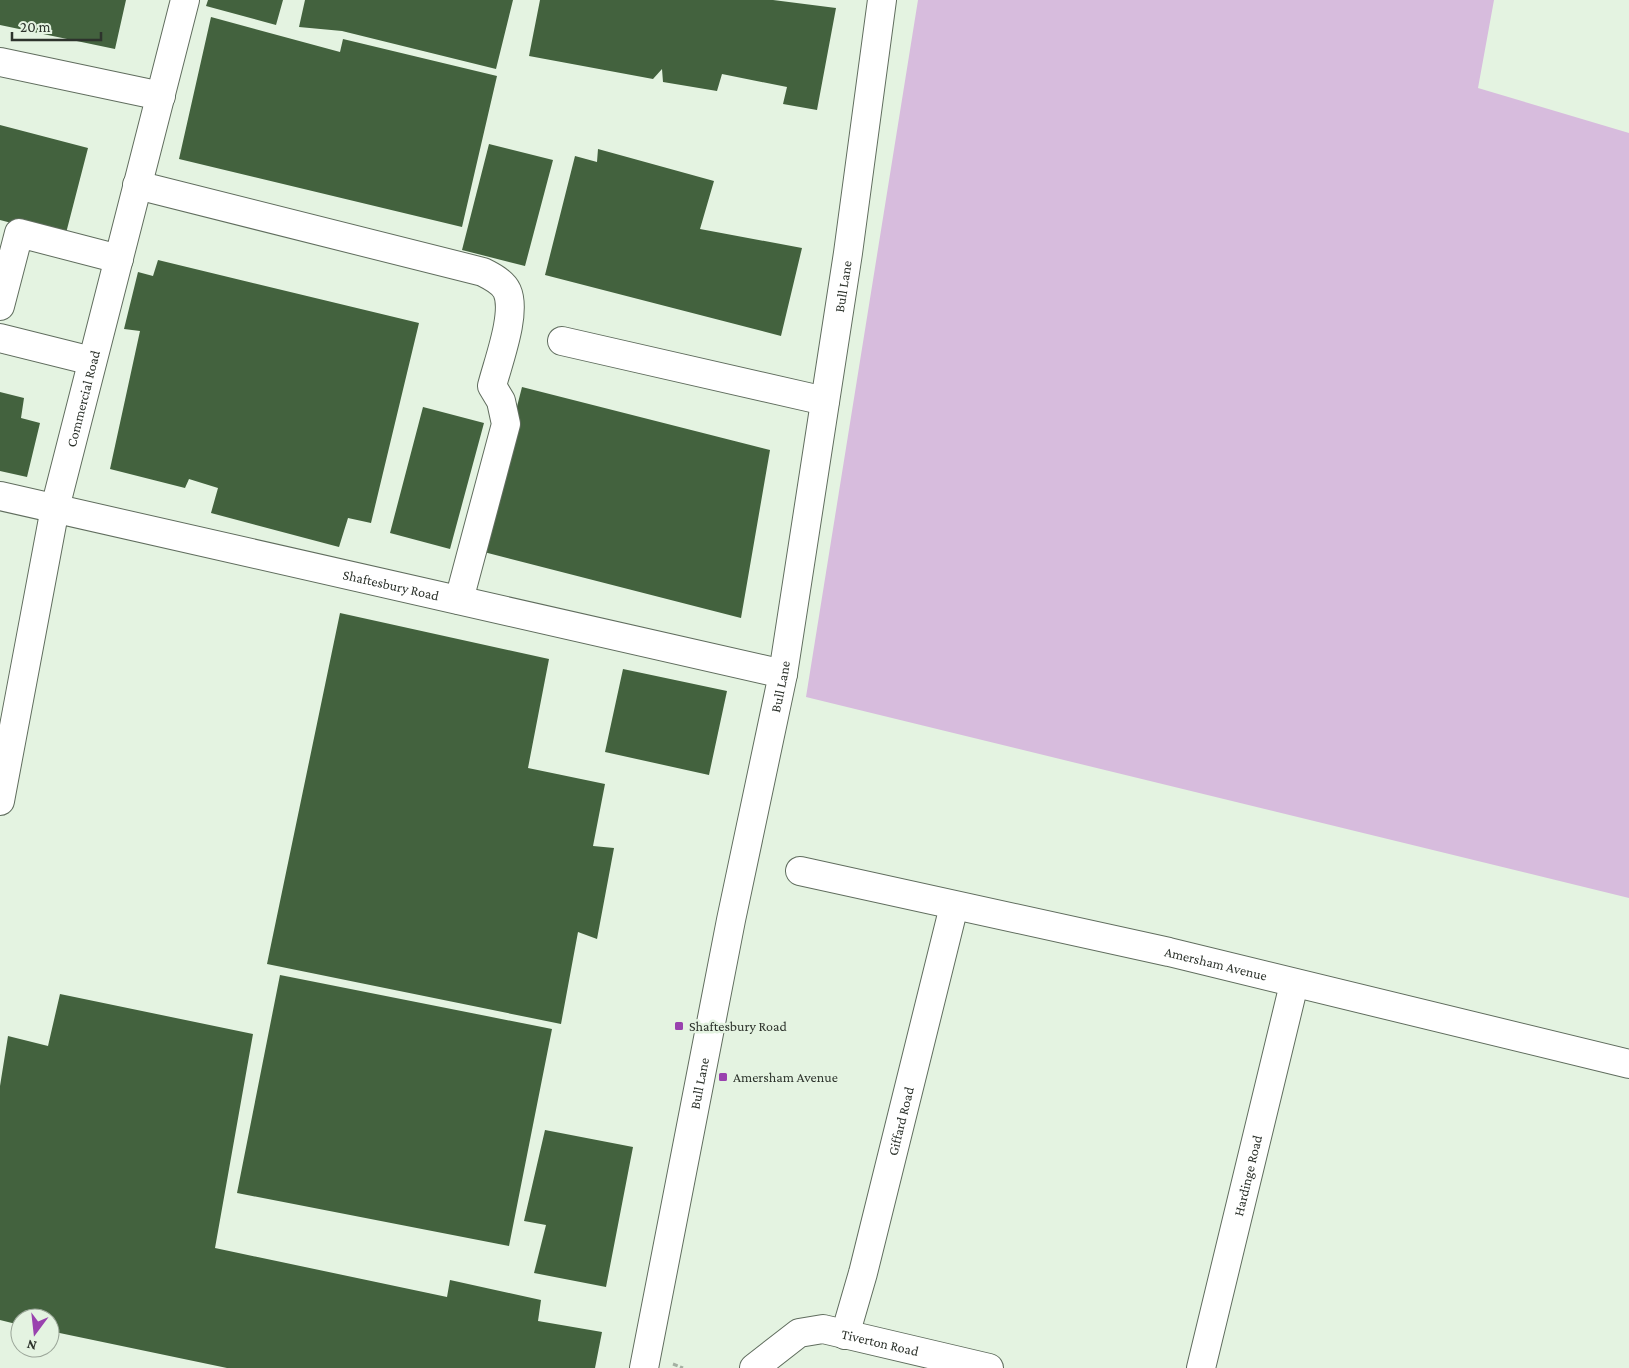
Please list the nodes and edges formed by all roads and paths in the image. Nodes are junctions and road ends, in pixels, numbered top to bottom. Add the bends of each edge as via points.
1 (185, 0) edge
2 (882, 0) edge
3 (0, 62) edge
4 (160, 96) junction
5 (137, 185) junction
6 (119, 258) junction
7 (0, 306) edge
8 (0, 338) edge
9 (562, 341) dead end
10 (92, 361) junction
11 (825, 401) junction
12 (0, 496) edge
13 (55, 508) junction
14 (459, 600) junction
15 (783, 674) junction
16 (0, 801) edge
17 (800, 871) dead end
18 (954, 906) junction
19 (1294, 984) junction
20 (1629, 1064) edge
21 (863, 1272) junction
22 (799, 1333) junction
23 (845, 1335) junction
24 (644, 1368) edge
25 (754, 1368) edge
26 (989, 1368) edge
27 (1201, 1368) edge

1 - 4 street, Commercial Road
2 - 11 street, Bull Lane
3 - 4 street
4 - 5 street, Commercial Road
5 - 6 street, Commercial Road
5 - 14 street via 483,272 507,289 511,308 492,386 501,401 506,424
6 - 7 street via 19,233
6 - 10 street, Commercial Road
8 - 10 street
9 - 11 street
10 - 13 street, Commercial Road
11 - 15 street, Bull Lane
12 - 13 street, Shaftesbury Road
13 - 14 street, Shaftesbury Road
13 - 16 street, Commercial Road
14 - 15 street, Shaftesbury Road
15 - 24 street, Bull Lane via 731,920
17 - 18 street, Amersham Avenue
18 - 19 street, Amersham Avenue via 1169,952
18 - 21 street, Giffard Road
19 - 20 street, Amersham Avenue
19 - 27 street, Hardinge Road
21 - 22 street, Tiverton Road via 834,1310
21 - 23 street, Giffard Road
22 - 23 street, Tiverton Road via 823,1330
22 - 25 street, Tiverton Road
23 - 26 street, Tiverton Road

